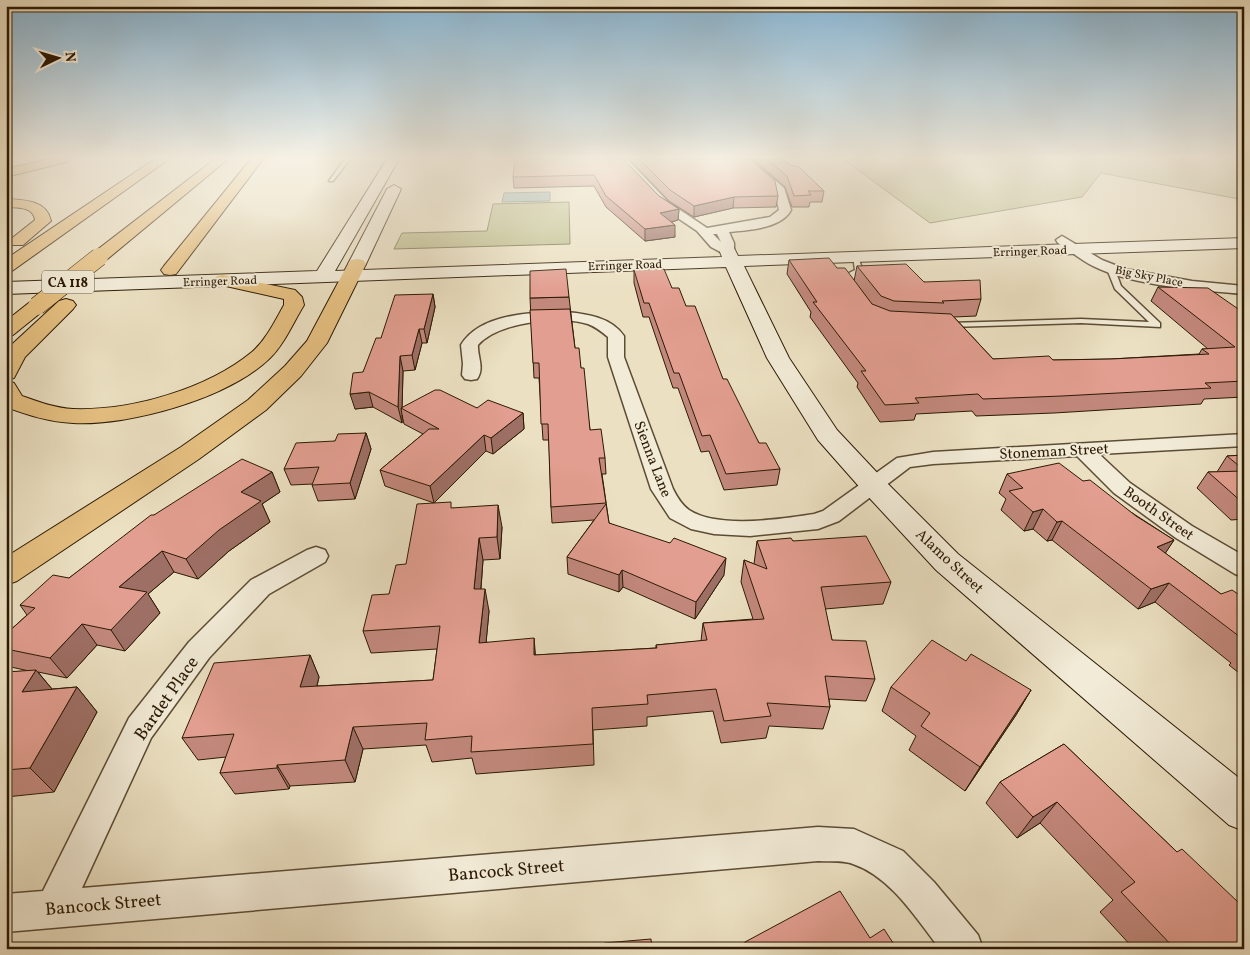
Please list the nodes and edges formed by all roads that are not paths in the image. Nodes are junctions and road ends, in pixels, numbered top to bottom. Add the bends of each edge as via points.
1 (11, 204) edge
2 (94, 204) edge
3 (165, 204) edge
4 (222, 204) edge
5 (366, 204) edge
6 (387, 204) edge
7 (664, 204) edge
8 (783, 204) edge
9 (722, 230) junction
10 (706, 231) junction
11 (1244, 233) edge
12 (1062, 240) junction
13 (1244, 243) edge
14 (1077, 250) junction
15 (107, 257) junction
16 (730, 257) junction
17 (855, 257) junction
18 (10, 259) edge
19 (1111, 269) junction
20 (170, 270) junction
21 (354, 270) junction
22 (326, 271) junction
23 (6, 275) edge
24 (223, 280) junction
25 (6, 288) edge
26 (1244, 290) edge
27 (857, 295) edge
28 (940, 325) edge
29 (6, 331) edge
30 (6, 373) edge
31 (471, 375) dead end
32 (6, 388) edge
33 (1244, 440) edge
34 (1082, 449) junction
35 (873, 485) junction
36 (316, 556) dead end
37 (1244, 568) edge
38 (6, 572) edge
39 (1244, 810) edge
40 (54, 908) junction
41 (6, 913) edge
42 (964, 949) edge

1 - 18 highway via 34,206 40,210 43,221
2 - 18 highway
3 - 15 highway
4 - 20 highway
5 - 22 main road
6 - 21 main road
7 - 10 street, Alamo Street
8 - 9 street via 783,214 774,220
9 - 10 street
9 - 16 street, Alamo Street
10 - 16 street, Alamo Street
11 - 12 main road, Erringer Road
12 - 14 street, Big Sky Place
12 - 16 main road, Erringer Road
13 - 14 main road, Erringer Road
14 - 17 main road, Erringer Road
14 - 19 street, Big Sky Place
15 - 29 highway, CA 118, bridge
15 - 30 highway via 66,305 15,354
16 - 17 main road, Erringer Road
16 - 21 main road, Erringer Road
16 - 35 main road, Alamo Street via 778,358 827,435
17 - 27 lane via 859,271 847,282
19 - 26 street, Big Sky Place via 1192,285
19 - 28 lane via 1118,287 1157,325 1081,321
20 - 22 main road, Erringer Road
20 - 23 main road, Erringer Road
21 - 22 main road, Erringer Road
21 - 38 highway via 316,343 293,371 257,405 190,453
22 - 24 main road, Erringer Road
24 - 25 main road, Erringer Road
24 - 32 highway via 285,293 293,297 294,305 261,355 217,384 158,405 108,414 76,415 49,413 12,401
31 - 35 street, Sienna Lane via 470,342 484,330 507,321 571,318 592,321 608,328 616,336 616,357 662,489 674,508 686,518 704,525 728,528 805,524 831,516
33 - 34 street, Stoneman Street
34 - 35 street, Stoneman Street via 904,462
34 - 37 street, Booth Street via 1122,488 1184,532
35 - 39 main road, Alamo Street via 947,562
36 - 40 street, Bardet Place via 260,587 199,650 140,728
40 - 41 street, Bancock Street
40 - 42 street, Bancock Street via 818,844 854,846 890,864 921,895

